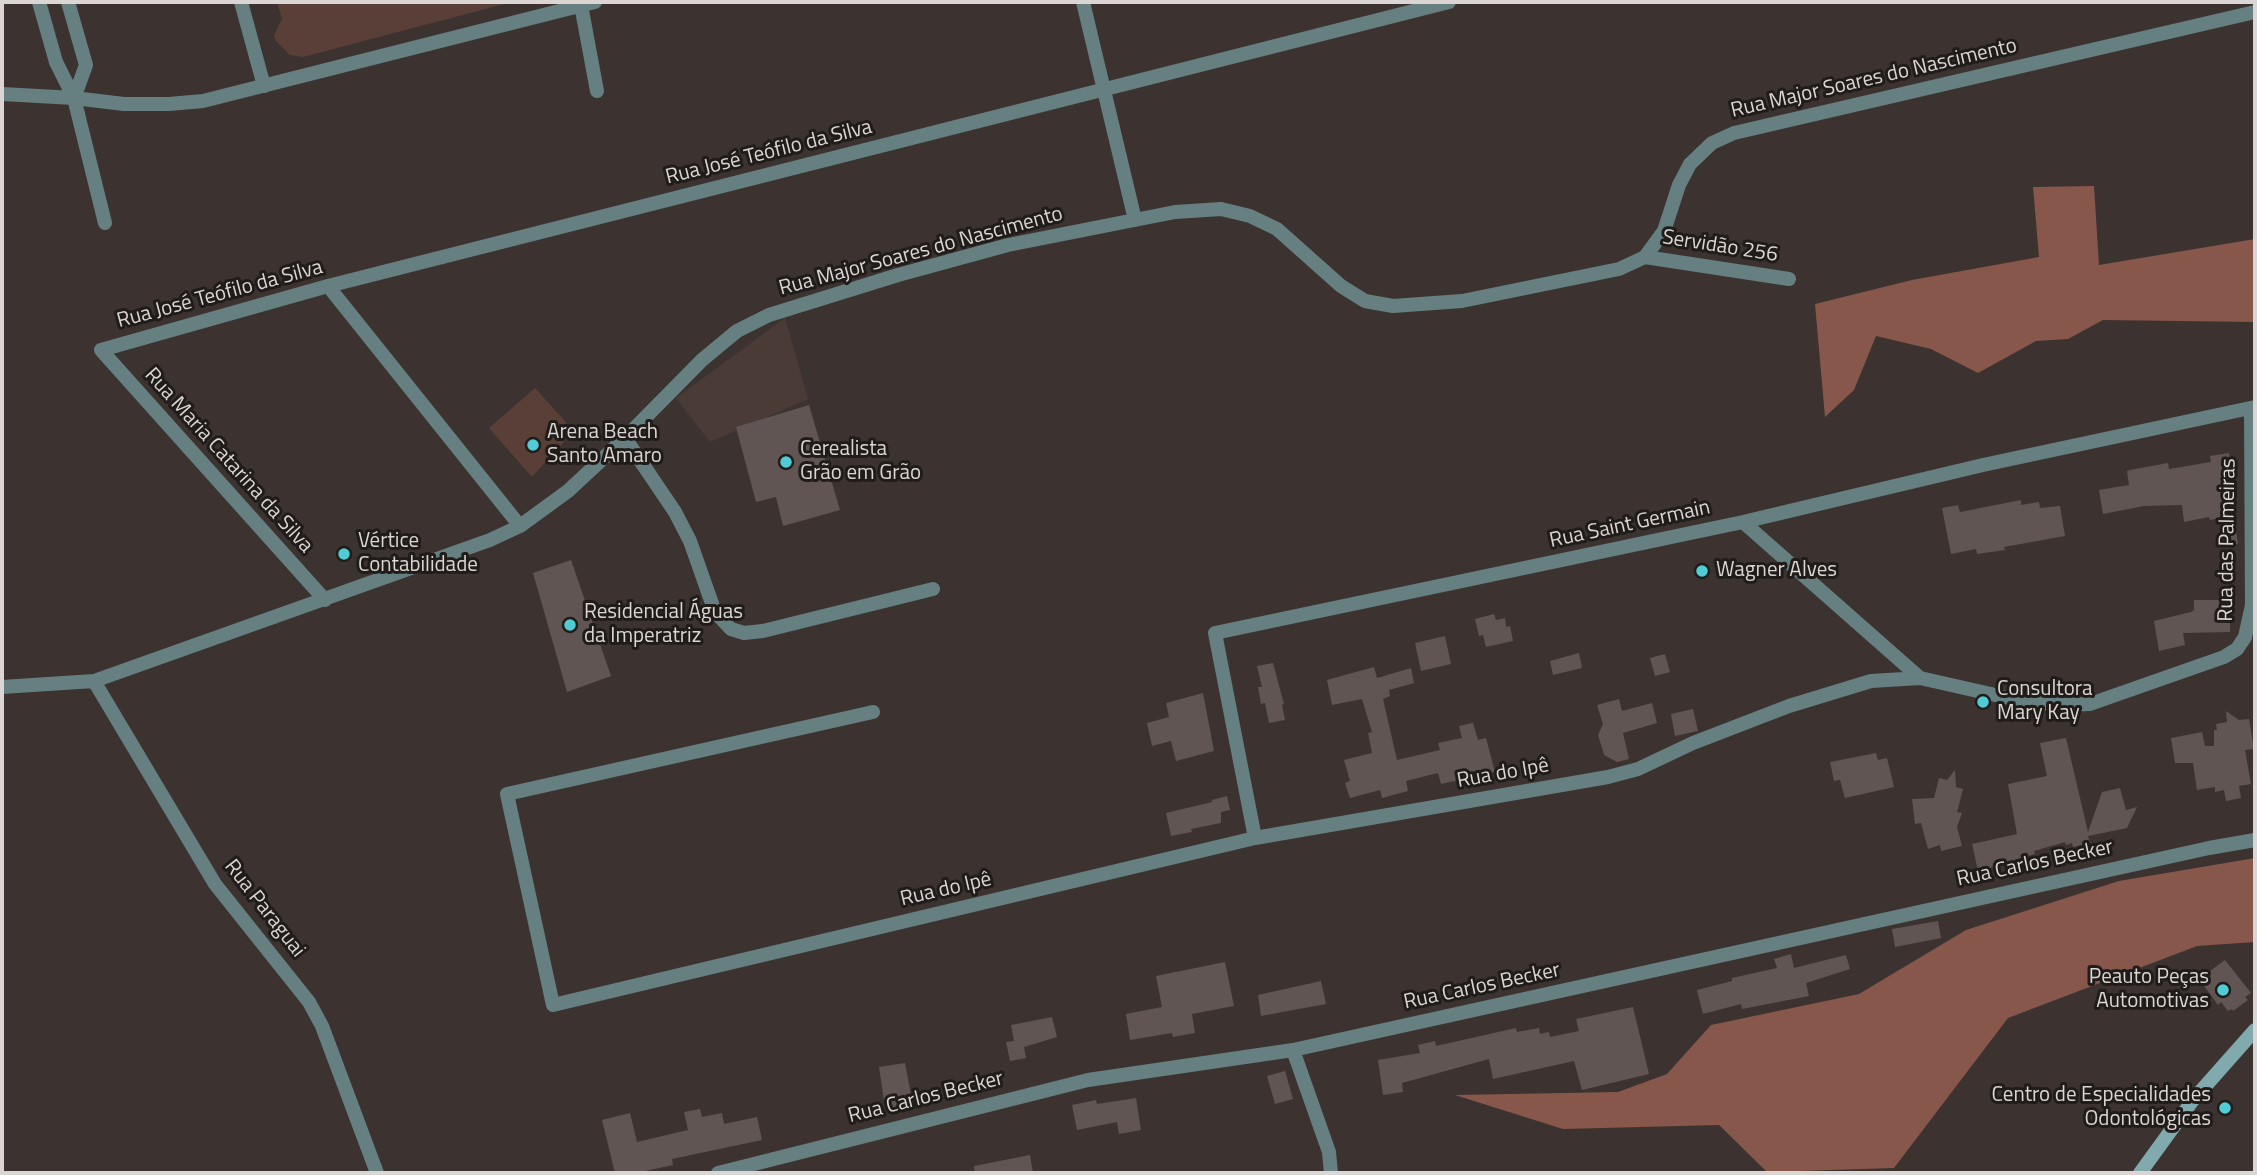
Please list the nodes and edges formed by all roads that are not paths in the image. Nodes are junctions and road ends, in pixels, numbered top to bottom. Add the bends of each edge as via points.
1 (39, 2) edge
2 (68, 2) edge
3 (241, 2) edge
4 (1083, 2) edge
5 (1449, 2) edge
6 (588, 4) edge
7 (2255, 12) edge
8 (264, 86) junction
9 (1104, 90) junction
10 (597, 91) dead end
11 (2, 94) edge
12 (74, 98) junction
13 (1135, 220) junction
14 (105, 223) dead end
15 (1645, 257) junction
16 (1789, 279) dead end
17 (328, 286) junction
18 (101, 350) joint
19 (2253, 408) edge
20 (625, 438) junction
21 (1743, 522) junction
22 (520, 526) junction
23 (933, 589) dead end
24 (325, 600) junction
25 (1920, 678) junction
26 (94, 681) junction
27 (3, 689) edge
28 (873, 712) dead end
29 (1255, 838) junction
30 (2255, 840) edge
31 (2255, 1030) edge
32 (1293, 1050) junction
33 (377, 1173) edge
34 (718, 1173) edge
35 (1331, 1173) edge
36 (2140, 1173) edge

1 - 12 street via 56,62
2 - 12 street via 86,65
3 - 8 street
4 - 9 street
5 - 9 street, Rua José Teófilo da Silva
6 - 8 street
6 - 10 street
7 - 15 street, Rua Major Soares do Nascimento via 1721,138 1704,148 1684,174 1664,231
8 - 12 street via 170,104
9 - 13 street
9 - 17 street, Rua José Teófilo da Silva
11 - 12 street
12 - 14 street
13 - 15 street, Rua Major Soares do Nascimento via 1202,209 1250,216 1277,229 1341,286 1365,301 1393,306 1462,301 1619,269
13 - 20 street, Rua Major Soares do Nascimento via 1008,245 757,319 710,353
15 - 16 street, Servidão 256
17 - 18 street, Rua José Teófilo da Silva
17 - 22 street
18 - 24 street, Rua Maria Catarina da Silva
19 - 21 street, Rua Saint Germain
19 - 25 street, Rua das Palmeiras via 2252,605 2248,629 2237,649 2215,661 2082,705 2022,701
20 - 22 street, Rua Major Soares do Nascimento via 568,491
20 - 23 street via 675,512 715,612 731,629 763,631
21 - 25 street, Rua das Palmeiras
21 - 29 street, Rua Saint Germain via 1215,633
22 - 24 street, Rua Major Soares do Nascimento
24 - 26 street, Rua Major Soares do Nascimento
25 - 29 street, Rua do Ipê via 1871,681 1799,703 1608,777
26 - 27 street, Rua Major Soares do Nascimento
26 - 33 street, Rua Paraguai via 215,884 309,1002
28 - 29 street, Rua do Ipê via 507,794 553,1005
30 - 32 street, Rua Carlos Becker
31 - 36 main road via 2193,1100
32 - 34 street, Rua Carlos Becker via 1088,1080
32 - 35 street via 1329,1152

